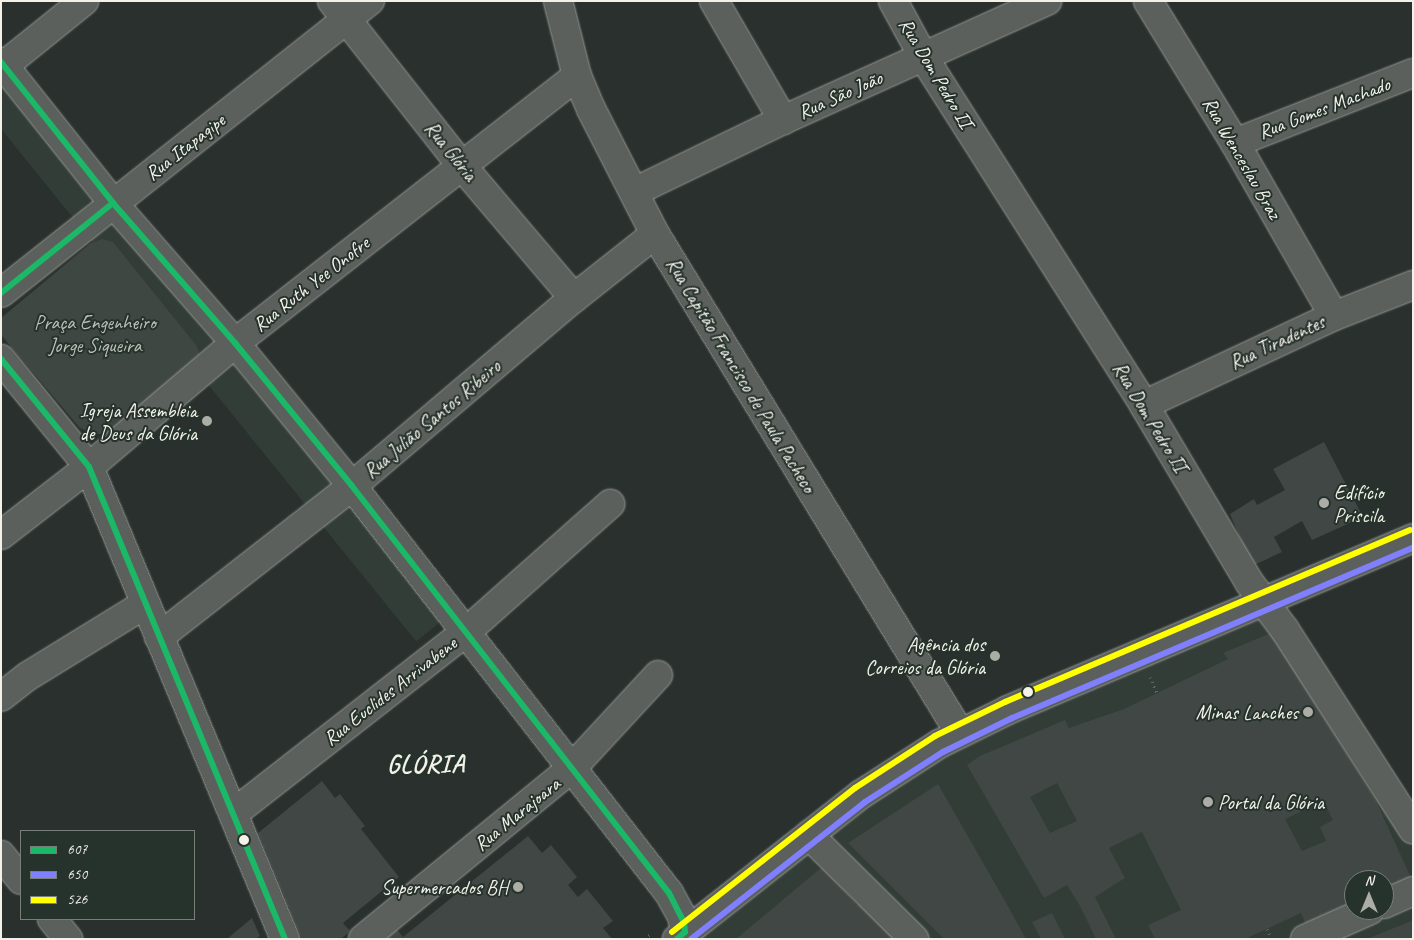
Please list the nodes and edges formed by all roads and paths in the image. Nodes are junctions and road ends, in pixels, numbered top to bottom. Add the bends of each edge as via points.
1 (84, 1) edge
2 (370, 1) edge
3 (558, 1) edge
4 (714, 1) edge
5 (893, 1) edge
6 (1047, 1) edge
7 (1148, 1) edge
8 (340, 11) edge
9 (924, 58) junction
10 (2, 65) edge
11 (1413, 74) edge
12 (577, 76) junction
13 (783, 120) junction
14 (1235, 144) junction
15 (462, 166) junction
16 (634, 192) junction
17 (113, 202) junction
18 (655, 234) junction
19 (1413, 285) edge
20 (1, 293) edge
21 (574, 298) junction
22 (1334, 316) junction
23 (235, 343) junction
24 (1, 358) edge
25 (1144, 405) junction
26 (89, 467) junction
27 (352, 486) junction
28 (610, 504) dead end
29 (1, 535) edge
30 (1413, 538) edge
31 (1265, 600) junction
32 (145, 604) junction
33 (466, 632) junction
34 (159, 637) junction
35 (658, 675) dead end
36 (1, 697) edge
37 (960, 733) junction
38 (571, 769) junction
39 (234, 813) junction
40 (1413, 829) edge
41 (809, 835) junction
42 (1, 855) edge
43 (20, 879) edge
44 (1413, 891) edge
45 (1394, 900) edge
46 (53, 920) edge
47 (1348, 920) edge
48 (1267, 929) dead end
49 (683, 937) edge
50 (68, 939) edge
51 (285, 939) edge
52 (363, 939) edge
53 (914, 939) edge
54 (1272, 939) edge
55 (1305, 939) edge

1 - 10 street
2 - 8 street, Rua Itapagipe
3 - 12 street, Rua Capitão Francisco de Paula Pacheco
4 - 13 street
5 - 9 street, Rua Dom Pedro II
6 - 9 street, Rua São João
7 - 14 street, Rua Wenceslau Braz
8 - 15 street, Rua Glória
8 - 17 street, Rua Itapagipe
9 - 13 street, Rua São João
9 - 25 street, Rua Dom Pedro II
10 - 17 street
11 - 14 street, Rua Gomes Machado
12 - 15 street, Rua Ruth Yee Onofre
12 - 16 street, Rua Capitão Francisco de Paula Pacheco
13 - 16 street, Rua São João
14 - 22 street, Rua Wenceslau Braz
15 - 21 street, Rua Glória
15 - 23 street, Rua Ruth Yee Onofre
16 - 18 street, Rua Capitão Francisco de Paula Pacheco
17 - 20 street, Rua Itapagipe
17 - 23 street
18 - 21 street, Rua Julião Santos Ribeiro
18 - 37 street, Rua Capitão Francisco de Paula Pacheco
19 - 22 street, Rua Tiradentes
21 - 27 street, Rua Julião Santos Ribeiro
22 - 25 street, Rua Tiradentes
23 - 26 street, Rua Ruth Yee Onofre
23 - 27 street
24 - 26 street
25 - 31 street, Rua Dom Pedro II via 1250,582
26 - 29 street, Rua Ruth Yee Onofre
26 - 32 street
27 - 33 street
27 - 34 street, Rua Julião Santos Ribeiro
28 - 33 street, Rua Euclides Arrivabene
30 - 31 street
31 - 37 street
31 - 40 street, Rua Dom Pedro II
32 - 34 street
32 - 36 street via 28,676
33 - 38 street
33 - 39 street, Rua Euclides Arrivabene
34 - 39 street
35 - 38 street, Rua Marajoara
37 - 41 street via 886,777
38 - 49 street via 669,893 682,916
38 - 52 street, Rua Marajoara
39 - 51 street
41 - 49 street
41 - 53 street
42 - 43 street
44 - 45 street
46 - 50 street
47 - 55 street
48 - 54 path

